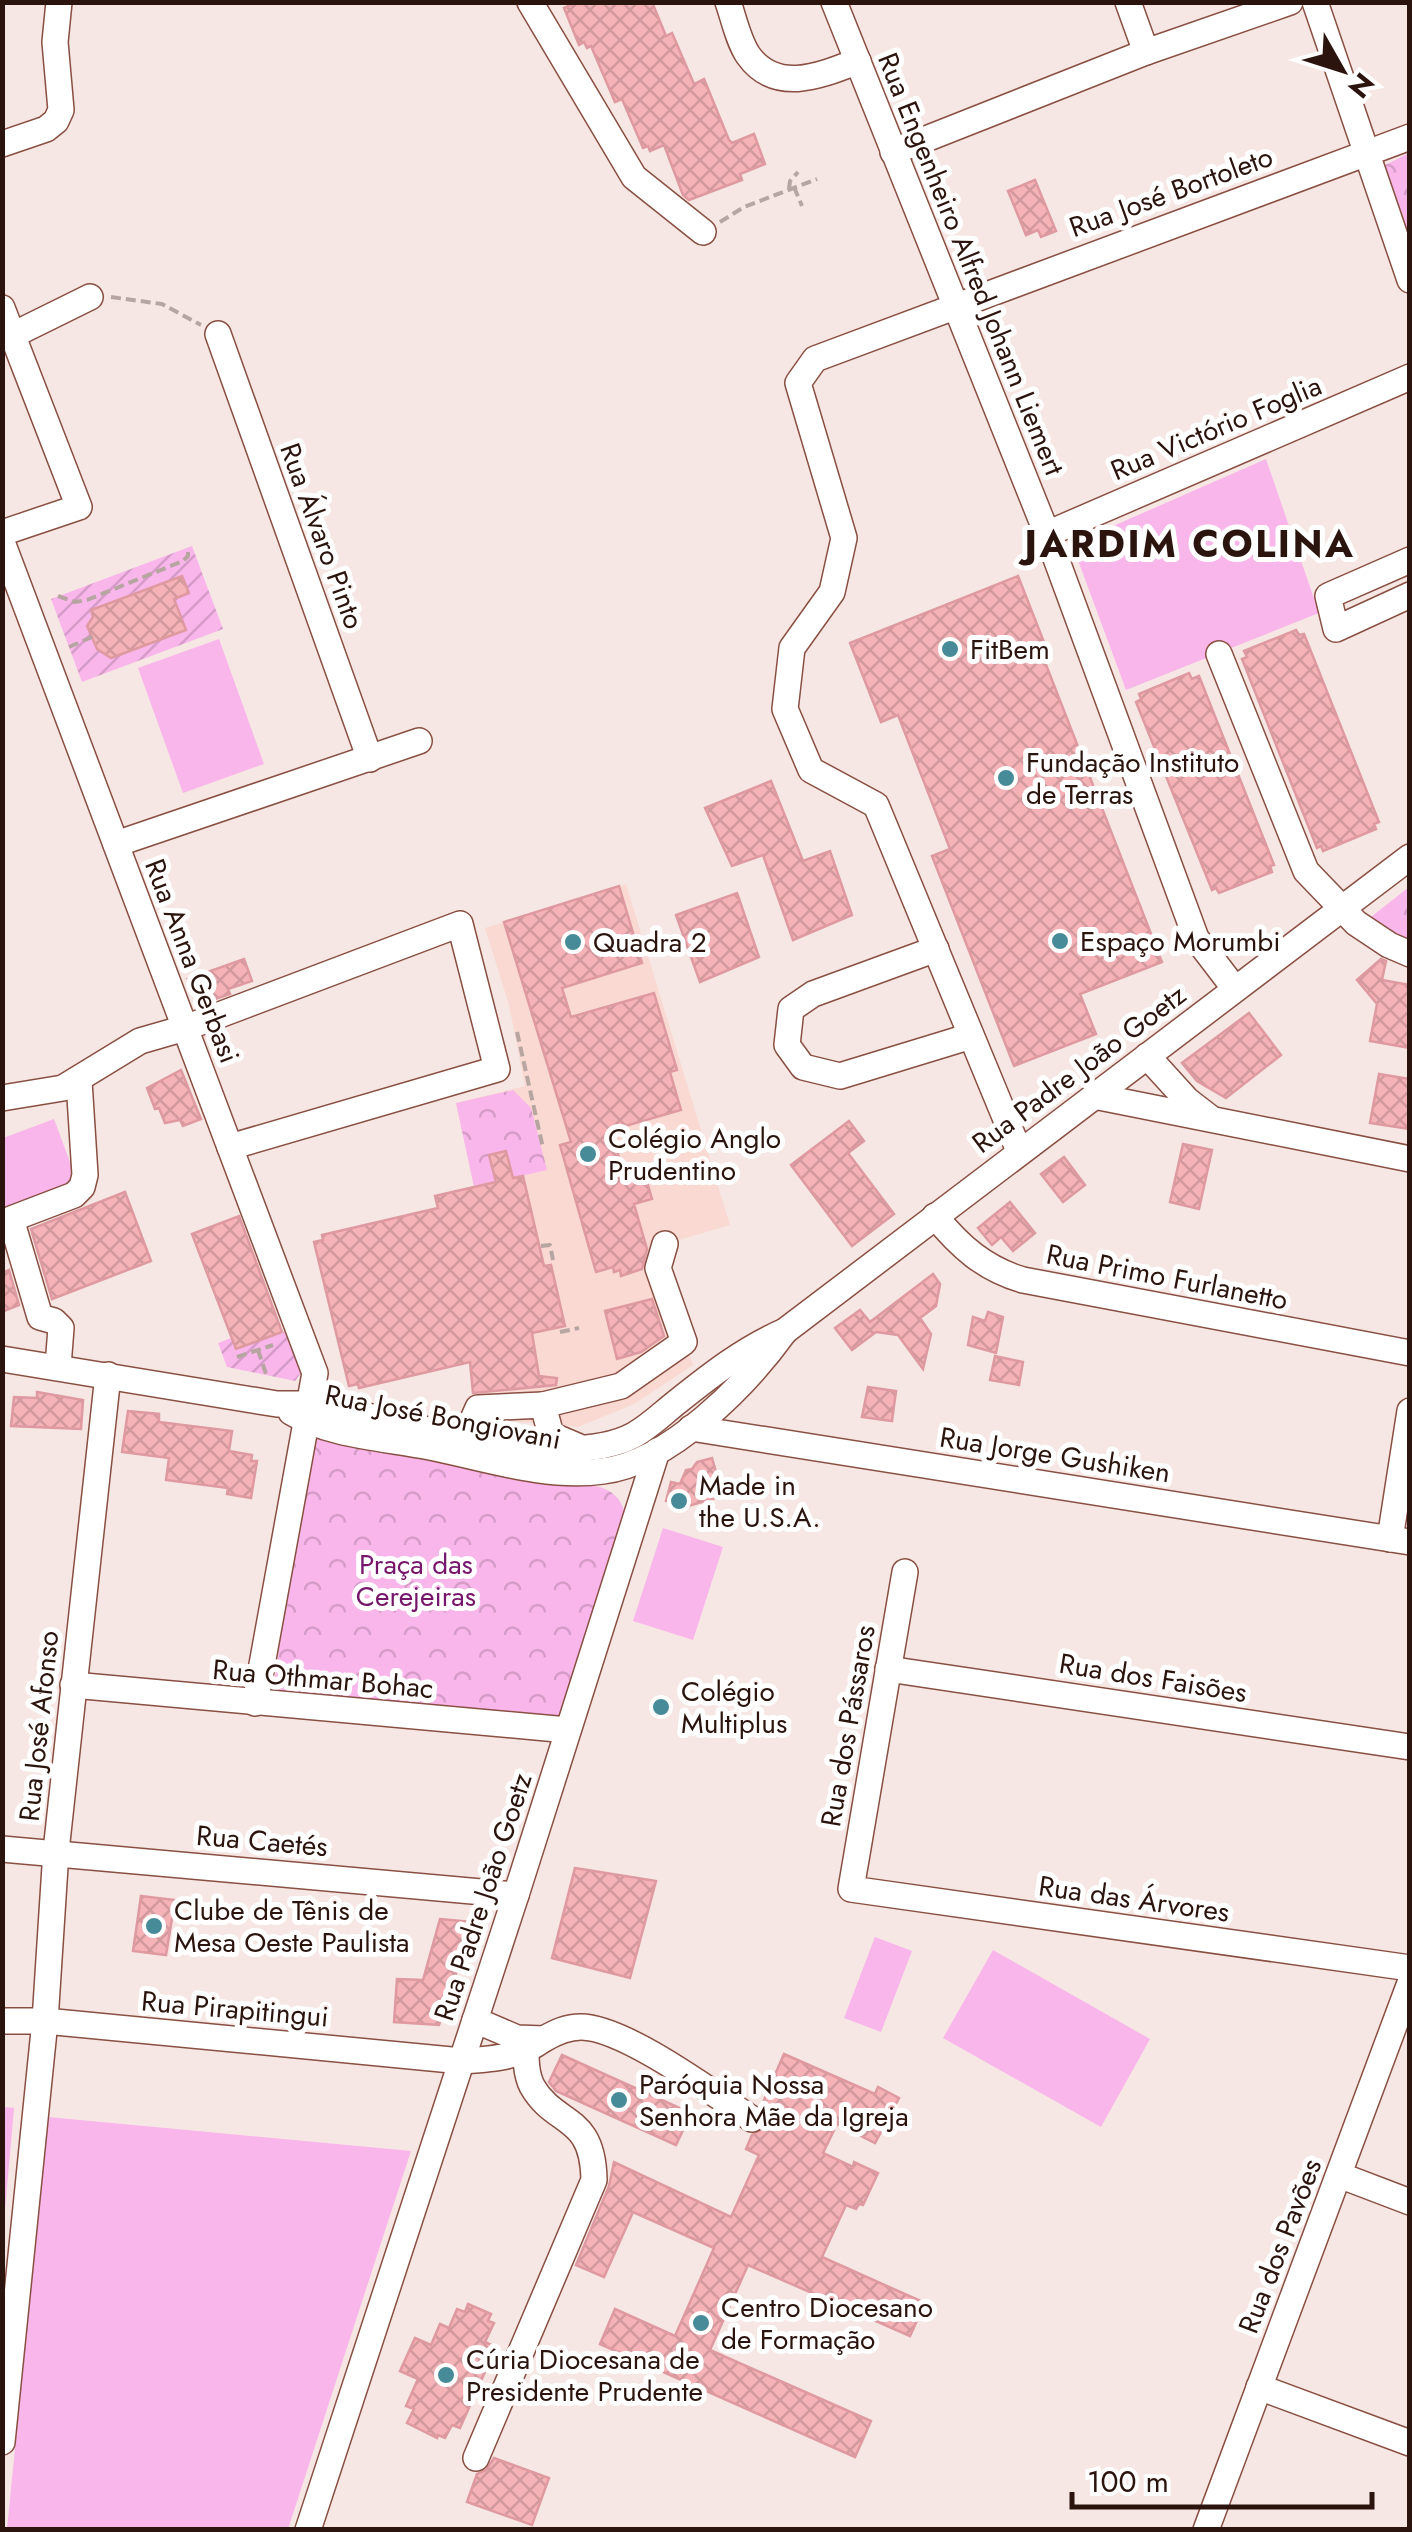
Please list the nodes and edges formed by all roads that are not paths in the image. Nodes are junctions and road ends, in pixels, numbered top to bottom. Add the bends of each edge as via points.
1 (58, 2) edge
2 (530, 2) edge
3 (728, 2) edge
4 (834, 2) edge
5 (1128, 2) edge
6 (1290, 2) edge
7 (1315, 2) edge
8 (1146, 52) junction
9 (858, 61) junction
10 (1410, 136) edge
11 (2, 144) edge
12 (894, 152) junction
13 (1366, 152) junction
14 (703, 232) road end
15 (1410, 280) edge
16 (90, 298) road end
17 (954, 306) junction
18 (2, 308) edge
19 (218, 334) road end
20 (13, 336) junction
21 (1410, 378) edge
22 (2, 534) edge
23 (1047, 534) junction
24 (2, 542) edge
25 (1410, 560) edge
26 (1410, 596) edge
27 (1219, 654) dead end
28 (419, 742) dead end
29 (370, 758) junction
30 (116, 844) junction
31 (1410, 857) edge
32 (1342, 908) junction
33 (936, 949) junction
34 (1410, 954) edge
35 (1235, 989) junction
36 (185, 1028) junction
37 (971, 1036) junction
38 (1147, 1056) junction
39 (79, 1080) junction
40 (1094, 1096) junction
41 (2, 1098) edge
42 (1212, 1120) junction
43 (230, 1147) junction
44 (1019, 1151) junction
45 (1410, 1159) edge
46 (935, 1216) junction
47 (665, 1244) dead end
48 (785, 1330) junction
49 (1410, 1353) edge
50 (2, 1360) edge
51 (46, 1364) junction
52 (2, 1376) edge
53 (108, 1376) junction
54 (543, 1405) junction
55 (1410, 1411) edge
56 (309, 1412) junction
57 (691, 1428) junction
58 (466, 1435) junction
59 (587, 1450) junction
60 (658, 1451) junction
61 (1400, 1541) edge
62 (904, 1572) dead end
63 (888, 1669) junction
64 (73, 1685) junction
65 (256, 1704) junction
66 (568, 1730) junction
67 (1410, 1747) edge
68 (2, 1848) edge
69 (56, 1851) junction
70 (851, 1889) joint
71 (516, 1896) junction
72 (1410, 1968) edge
73 (1410, 1983) edge
74 (474, 2020) junction
75 (2, 2021) edge
76 (45, 2022) junction
77 (532, 2044) junction
78 (462, 2060) junction
79 (752, 2119) dead end
80 (1339, 2175) junction
81 (1410, 2202) edge
82 (1259, 2387) junction
83 (2, 2442) edge
84 (1410, 2442) edge
85 (476, 2458) dead end
86 (308, 2530) edge
87 (1206, 2530) edge

1 - 11 street via 54,42 61,110 46,128
2 - 14 street via 634,177
3 - 9 street via 746,50 766,70 799,80
4 - 9 street, Rua Engenheiro Alfred Johann Liemert
5 - 8 street
6 - 8 street
7 - 13 street
8 - 12 street
9 - 12 street, Rua Engenheiro Alfred Johann Liemert
10 - 13 street, Rua José Bortoleto
12 - 17 street, Rua Engenheiro Alfred Johann Liemert
13 - 15 street
13 - 17 street, Rua José Bortoleto
16 - 20 street
17 - 23 street, Rua Engenheiro Alfred Johann Liemert
17 - 33 street, Rua José Bortoleto via 815,359 798,383 844,538 832,592 792,648 786,709 811,770 876,805
18 - 20 street
19 - 29 street, Rua Álvaro Pinto
20 - 22 street via 79,507
21 - 23 street, Rua Victório Foglia
23 - 35 street, Rua Engenheiro Alfred Johann Liemert via 1196,938
24 - 30 street, Rua Anna Gerbasi
25 - 26 street via 1328,596 1336,629
27 - 32 street via 1306,872
28 - 29 street
29 - 30 street
30 - 36 street, Rua Anna Gerbasi
31 - 32 street, Rua Padre João Goetz
32 - 34 street
32 - 35 street, Rua Padre João Goetz
33 - 37 street
33 - 37 street via 813,994 790,1009 788,1045 803,1067 840,1076
35 - 38 street, Rua Padre João Goetz
36 - 39 street via 140,1041
36 - 43 street, Rua Anna Gerbasi
36 - 43 street via 460,924 497,1069
37 - 44 street
38 - 40 street, Rua Padre João Goetz
38 - 42 street
39 - 41 street
39 - 51 street via 82,1186 10,1219 40,1317 60,1328
40 - 42 street
40 - 44 street, Rua Padre João Goetz
42 - 45 street
43 - 56 street, Rua Anna Gerbasi via 315,1373
44 - 46 street, Rua Padre João Goetz
46 - 48 street, Rua Padre João Goetz
46 - 49 street, Rua Primo Furlanetto via 974,1258 1023,1280
47 - 54 street via 658,1268 684,1342 621,1386
48 - 57 street, Rua Padre João Goetz via 760,1365
48 - 59 street, Rua Padre João Goetz via 747,1348 638,1433
50 - 51 street, Rua José Bongiovani
51 - 52 street
51 - 53 street, Rua José Bongiovani
53 - 56 street, Rua José Bongiovani
53 - 64 street, Rua José Afonso
54 - 58 street via 478,1408
54 - 59 street via 551,1435
55 - 61 street
56 - 58 street, Rua José Bongiovani
56 - 60 street, Rua José Bongiovani via 548,1470 600,1472
56 - 65 street, Rua Anna Gerbasi
57 - 60 street, Rua Padre João Goetz
57 - 61 street, Rua Jorge Gushiken
58 - 59 street, Rua José Bongiovani
60 - 66 street, Rua Padre João Goetz
62 - 63 street, Rua dos Pássaros
63 - 67 street, Rua dos Faisões
63 - 70 street, Rua dos Pássaros
64 - 65 street, Rua Othmar Bohac
64 - 69 street, Rua José Afonso
65 - 66 street, Rua Othmar Bohac
66 - 71 street, Rua Padre João Goetz
68 - 69 street, Rua Caetés
69 - 71 street, Rua Caetés
69 - 76 street, Rua José Afonso
70 - 72 street, Rua das Árvores
71 - 74 street, Rua Padre João Goetz
73 - 80 street, Rua dos Pavões
74 - 77 street
74 - 78 street, Rua Padre João Goetz
75 - 76 street, Rua Pirapitingui
76 - 78 street, Rua Pirapitingui
76 - 83 street, Rua José Afonso
77 - 78 street, Rua Pirapitingui via 504,2058
77 - 79 street, Rua Pirapitingui via 586,2027 643,2048
77 - 85 street via 527,2072 538,2094 584,2136 594,2180
78 - 86 street, Rua Padre João Goetz
80 - 81 street
80 - 82 street, Rua dos Pavões
82 - 84 street
82 - 87 street, Rua dos Pavões

